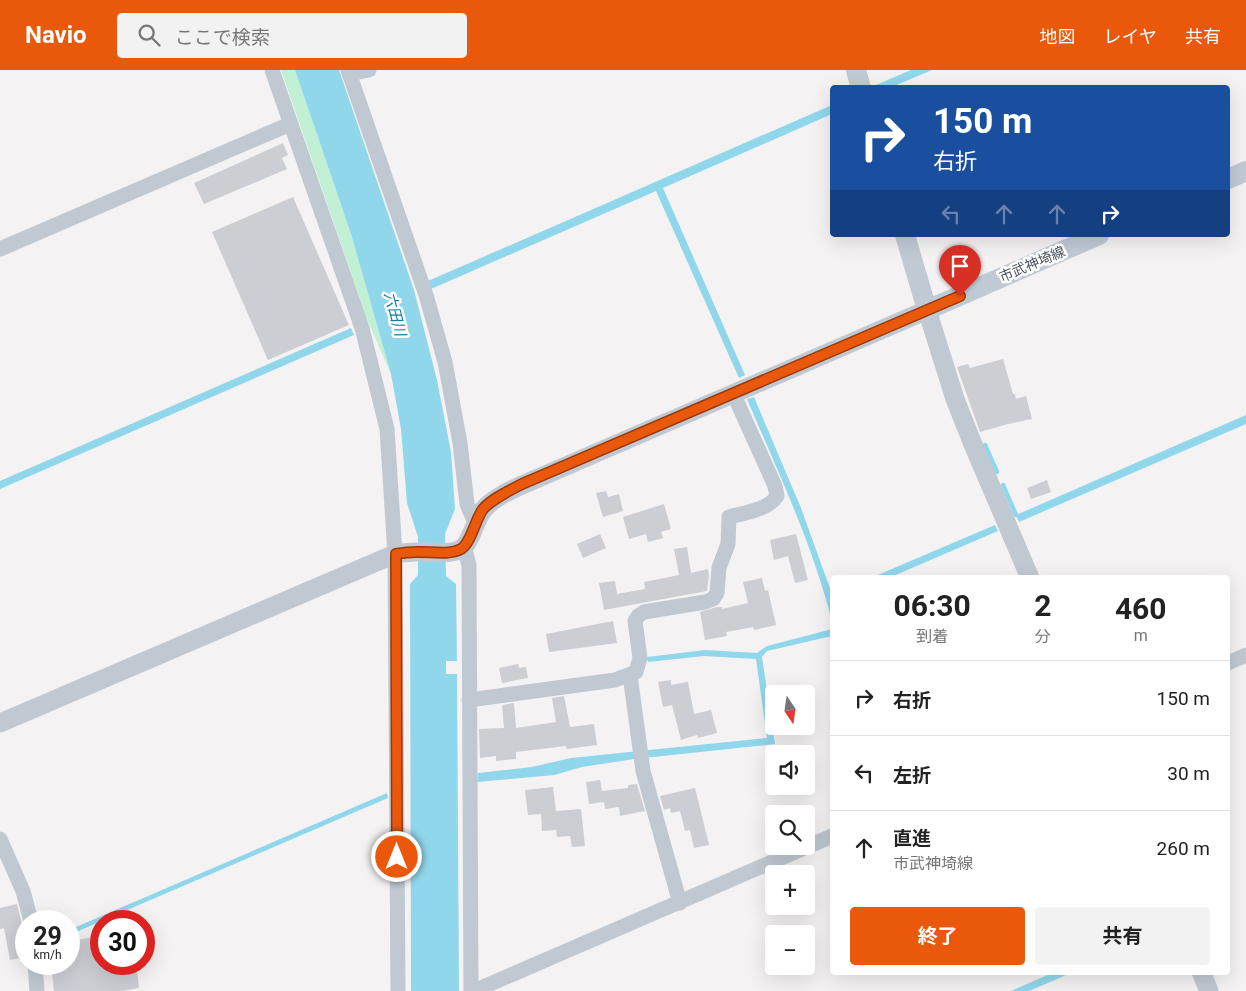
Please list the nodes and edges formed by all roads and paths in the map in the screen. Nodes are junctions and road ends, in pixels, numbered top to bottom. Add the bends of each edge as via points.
1 (272, 70) edge
2 (369, 70) edge
3 (856, 70) edge
4 (348, 72) edge
5 (860, 85) edge
6 (290, 124) junction
7 (1246, 171) edge
8 (1230, 178) edge
9 (906, 237) edge
10 (1094, 237) edge
11 (0, 249) edge
12 (927, 310) junction
13 (733, 393) junction
14 (475, 523) junction
15 (458, 549) junction
16 (404, 553) junction
17 (1029, 575) edge
18 (1246, 655) edge
19 (1230, 662) edge
20 (630, 675) junction
21 (469, 700) junction
22 (0, 723) edge
23 (830, 837) edge
24 (0, 839) edge
25 (680, 903) junction
26 (28, 910) edge
27 (35, 975) edge
28 (1202, 975) edge
29 (36, 991) edge
30 (398, 991) edge
31 (472, 991) edge
32 (1209, 991) edge

1 - 6 street
2 - 4 street
3 - 5 main road
4 - 14 street via 426,296 445,362 467,504
6 - 11 street
6 - 16 street via 362,328 387,429
7 - 8 main road
9 - 12 main road
10 - 12 main road, 市武神埼線
12 - 13 street
12 - 17 street via 955,398
13 - 14 street via 522,484 484,508
13 - 20 street via 777,496 773,502 729,518 728,544 713,599 644,612 638,616 635,621 640,658 636,672
14 - 15 street
15 - 16 street
15 - 21 street via 469,565
16 - 22 street
16 - 30 street
18 - 19 street
20 - 21 street via 615,680
20 - 25 street via 643,771
21 - 31 street
23 - 25 street
24 - 26 street
25 - 31 street
27 - 29 street
28 - 32 street

